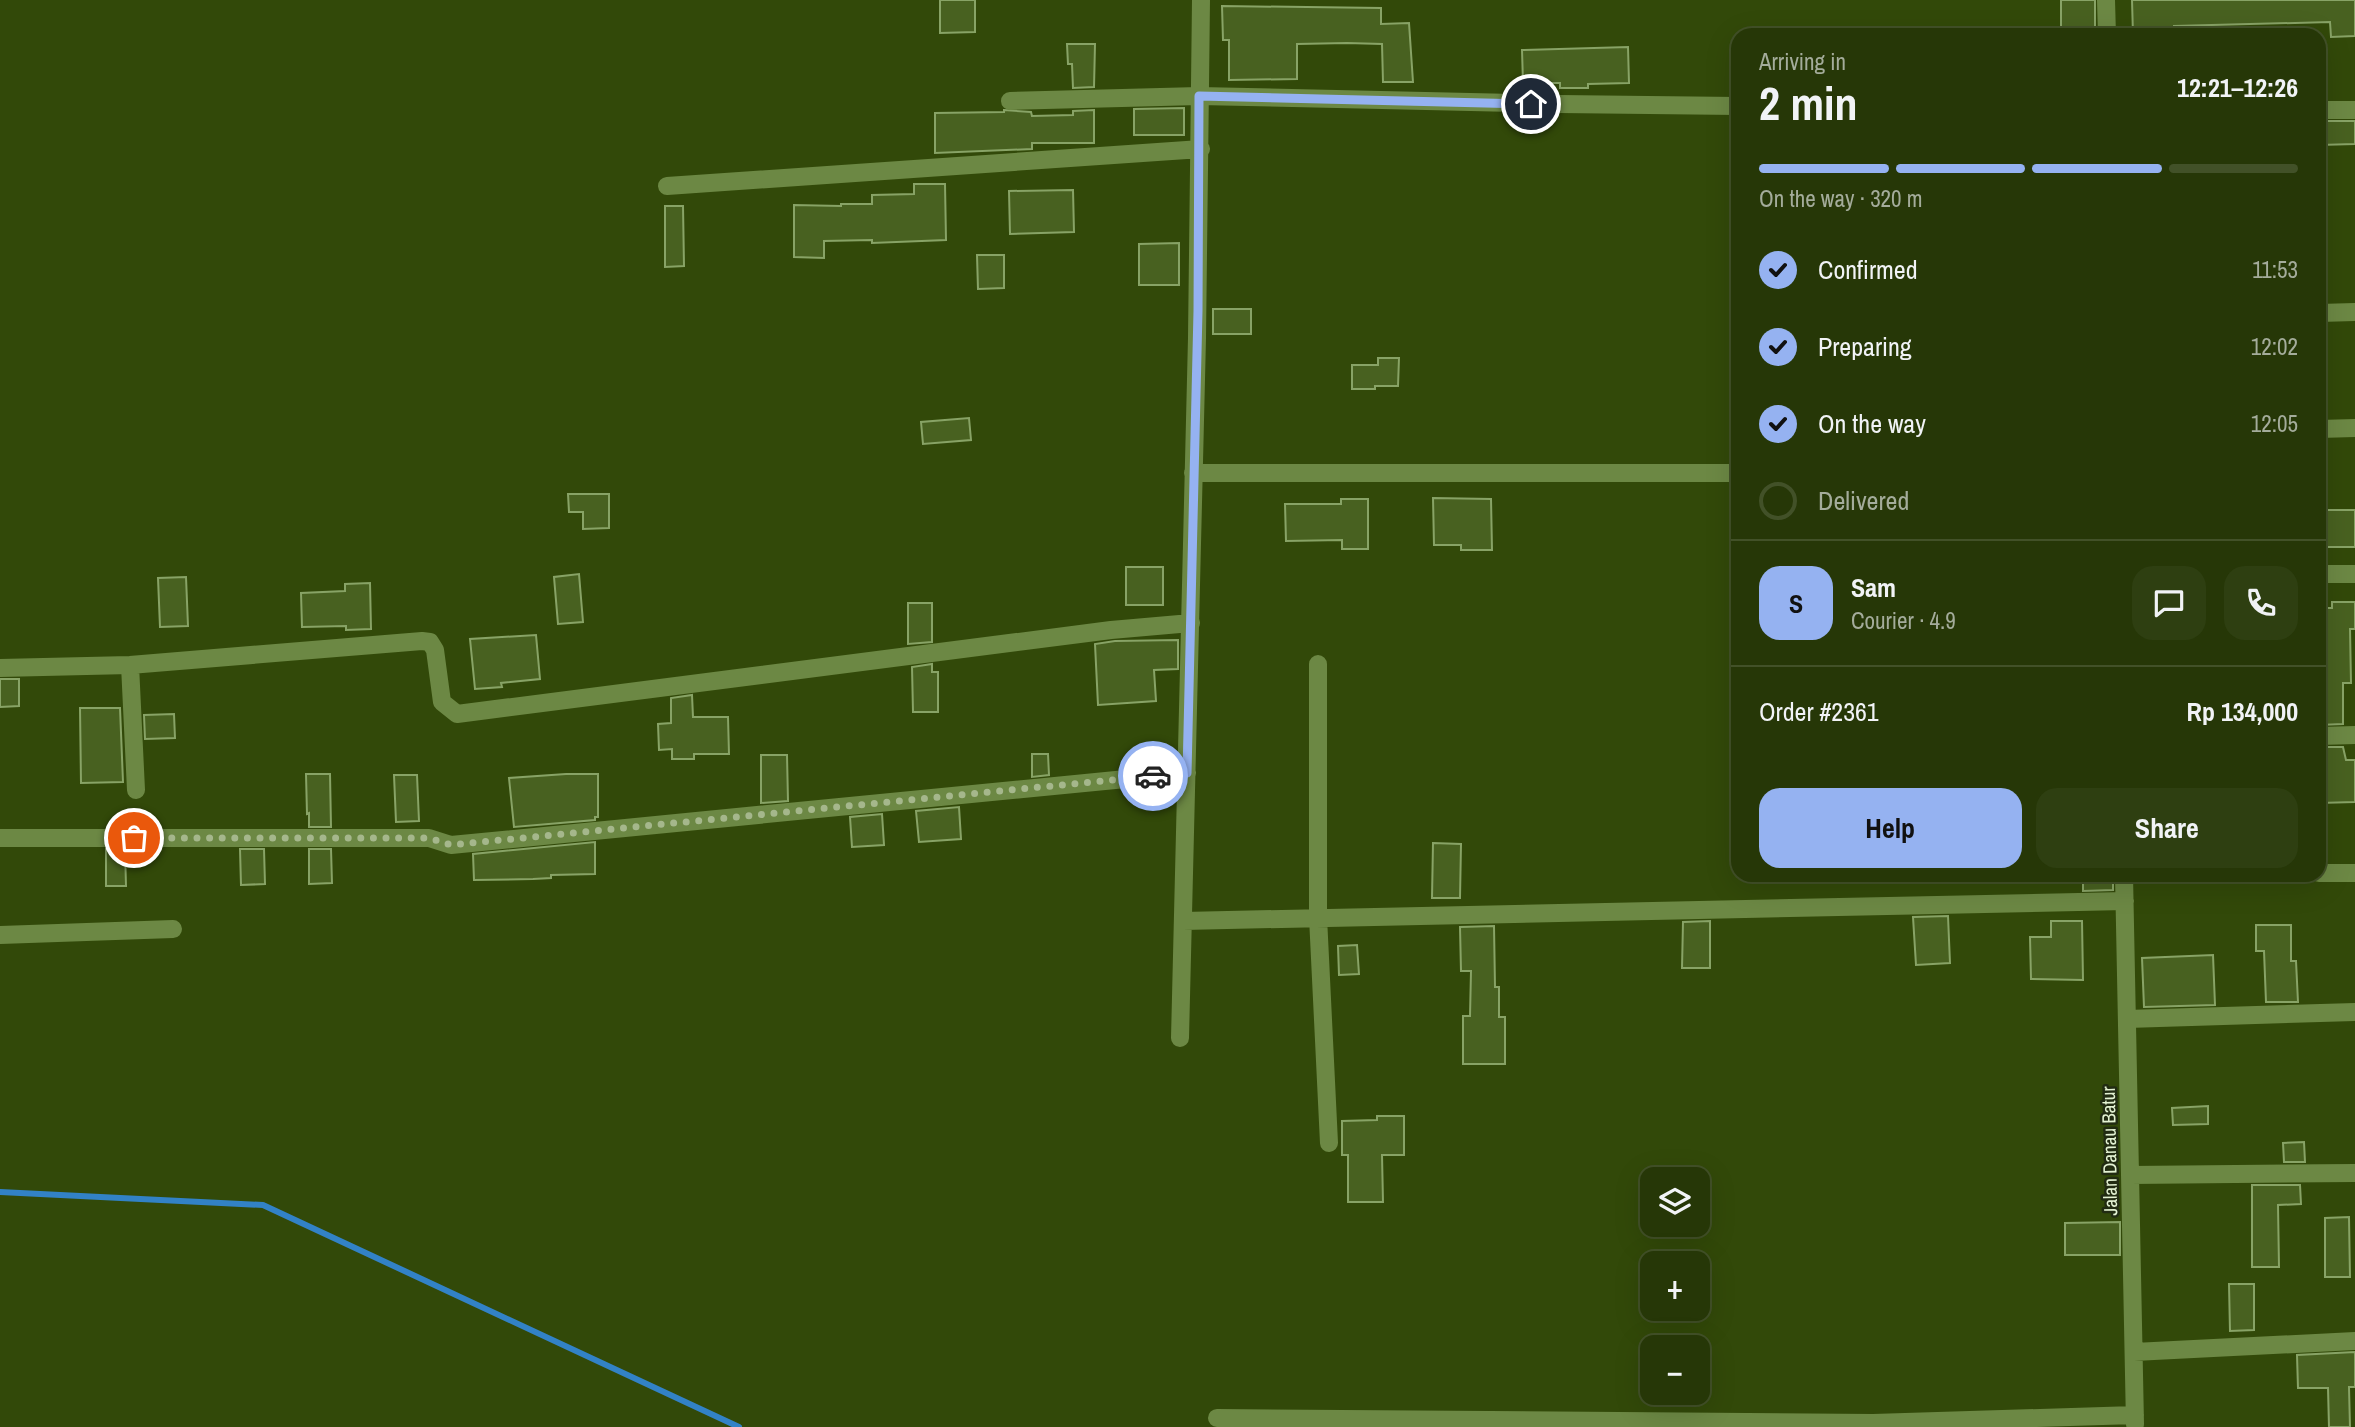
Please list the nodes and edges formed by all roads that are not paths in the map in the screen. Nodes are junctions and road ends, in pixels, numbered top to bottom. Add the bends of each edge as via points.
1 (1201, 0) edge
2 (2106, 0) edge
3 (2107, 28) edge
4 (1199, 96) junction
5 (1010, 101) dead end
6 (1731, 106) edge
7 (2326, 110) edge
8 (2355, 110) edge
9 (1200, 149) junction
10 (667, 186) dead end
11 (2355, 312) edge
12 (2326, 313) edge
13 (2355, 428) edge
14 (2326, 429) edge
15 (1193, 473) junction
16 (1731, 473) edge
17 (2355, 574) edge
18 (2326, 575) edge
19 (1191, 624) junction
20 (1318, 664) dead end
21 (130, 665) junction
22 (0, 668) edge
23 (2355, 735) edge
24 (2326, 736) edge
25 (1187, 773) junction
26 (136, 790) dead end
27 (0, 838) edge
28 (2326, 873) edge
29 (2355, 873) edge
30 (2124, 882) edge
31 (2125, 901) junction
32 (1318, 917) junction
33 (1182, 921) junction
34 (173, 929) dead end
35 (0, 935) edge
36 (2355, 1012) edge
37 (2127, 1019) junction
38 (1180, 1038) dead end
39 (1329, 1143) dead end
40 (2355, 1173) edge
41 (2130, 1175) junction
42 (2355, 1341) edge
43 (2134, 1352) junction
44 (1217, 1418) dead end
45 (2135, 1421) edge

1 - 4 street
2 - 3 street
4 - 5 street
4 - 6 street
4 - 9 street
7 - 8 street
9 - 10 street
9 - 15 street
11 - 12 street
13 - 14 street
15 - 16 street
15 - 19 street
17 - 18 street
19 - 21 street via 1111,629 457,713 442,702 430,642
19 - 25 street
20 - 32 street
21 - 22 street
21 - 26 street
23 - 24 street
25 - 27 street via 451,845 429,838
25 - 33 street
28 - 29 street
30 - 31 street, Jalan Danau Batur
31 - 32 street
31 - 37 street, Jalan Danau Batur
32 - 33 street
32 - 39 street
33 - 38 street
34 - 35 street
36 - 37 street
37 - 41 street, Jalan Danau Batur
40 - 41 street
41 - 43 street, Jalan Danau Batur
42 - 43 street
43 - 45 street, Jalan Danau Batur
44 - 45 street

